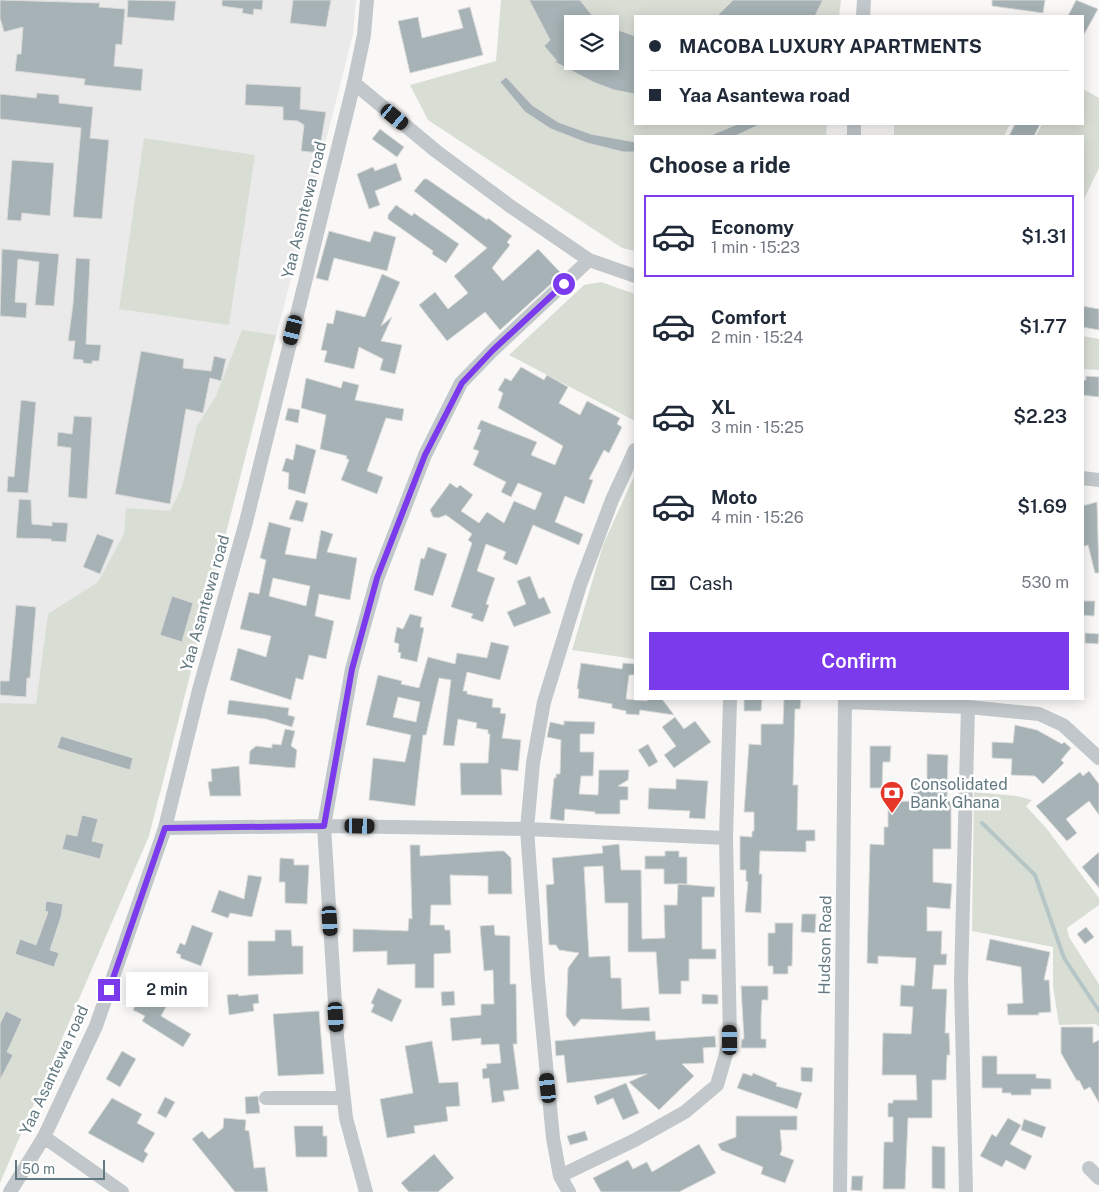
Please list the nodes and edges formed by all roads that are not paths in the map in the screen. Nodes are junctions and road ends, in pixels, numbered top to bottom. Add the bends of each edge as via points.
1 (367, 0) edge
2 (864, 0) edge
3 (862, 15) edge
4 (354, 83) junction
5 (589, 260) junction
6 (634, 276) edge
7 (634, 452) edge
8 (1084, 478) edge
9 (1099, 480) edge
10 (730, 700) edge
11 (845, 700) edge
12 (968, 707) junction
13 (1099, 758) edge
14 (324, 826) junction
15 (165, 828) junction
16 (526, 829) junction
17 (726, 838) junction
18 (266, 1098) dead end
19 (344, 1098) junction
20 (44, 1137) junction
21 (1089, 1168) dead end
22 (560, 1176) junction
23 (1099, 1178) edge
24 (10, 1192) edge
25 (122, 1192) edge
26 (366, 1192) edge
27 (569, 1192) edge
28 (840, 1192) edge
29 (966, 1192) edge

1 - 4 street, Yaa Asantewa road via 363,43
2 - 3 street
4 - 5 street via 496,196
4 - 15 street, Yaa Asantewa road via 246,522
5 - 6 street
5 - 14 street via 462,383 425,455 377,578 354,660
7 - 16 street via 580,585 544,702
8 - 9 street
10 - 17 street
11 - 12 street
11 - 28 street, Hudson Road
12 - 13 street via 1039,714 1063,725
12 - 29 street via 961,981
14 - 15 street
14 - 16 street
14 - 19 street
15 - 20 street, Yaa Asantewa road via 96,1026
16 - 17 street
16 - 22 street via 539,1000
17 - 22 street via 730,1040 717,1085 685,1112
18 - 19 street
19 - 26 street via 346,1118
20 - 24 street, Yaa Asantewa road
20 - 25 street
21 - 23 street
22 - 27 street

